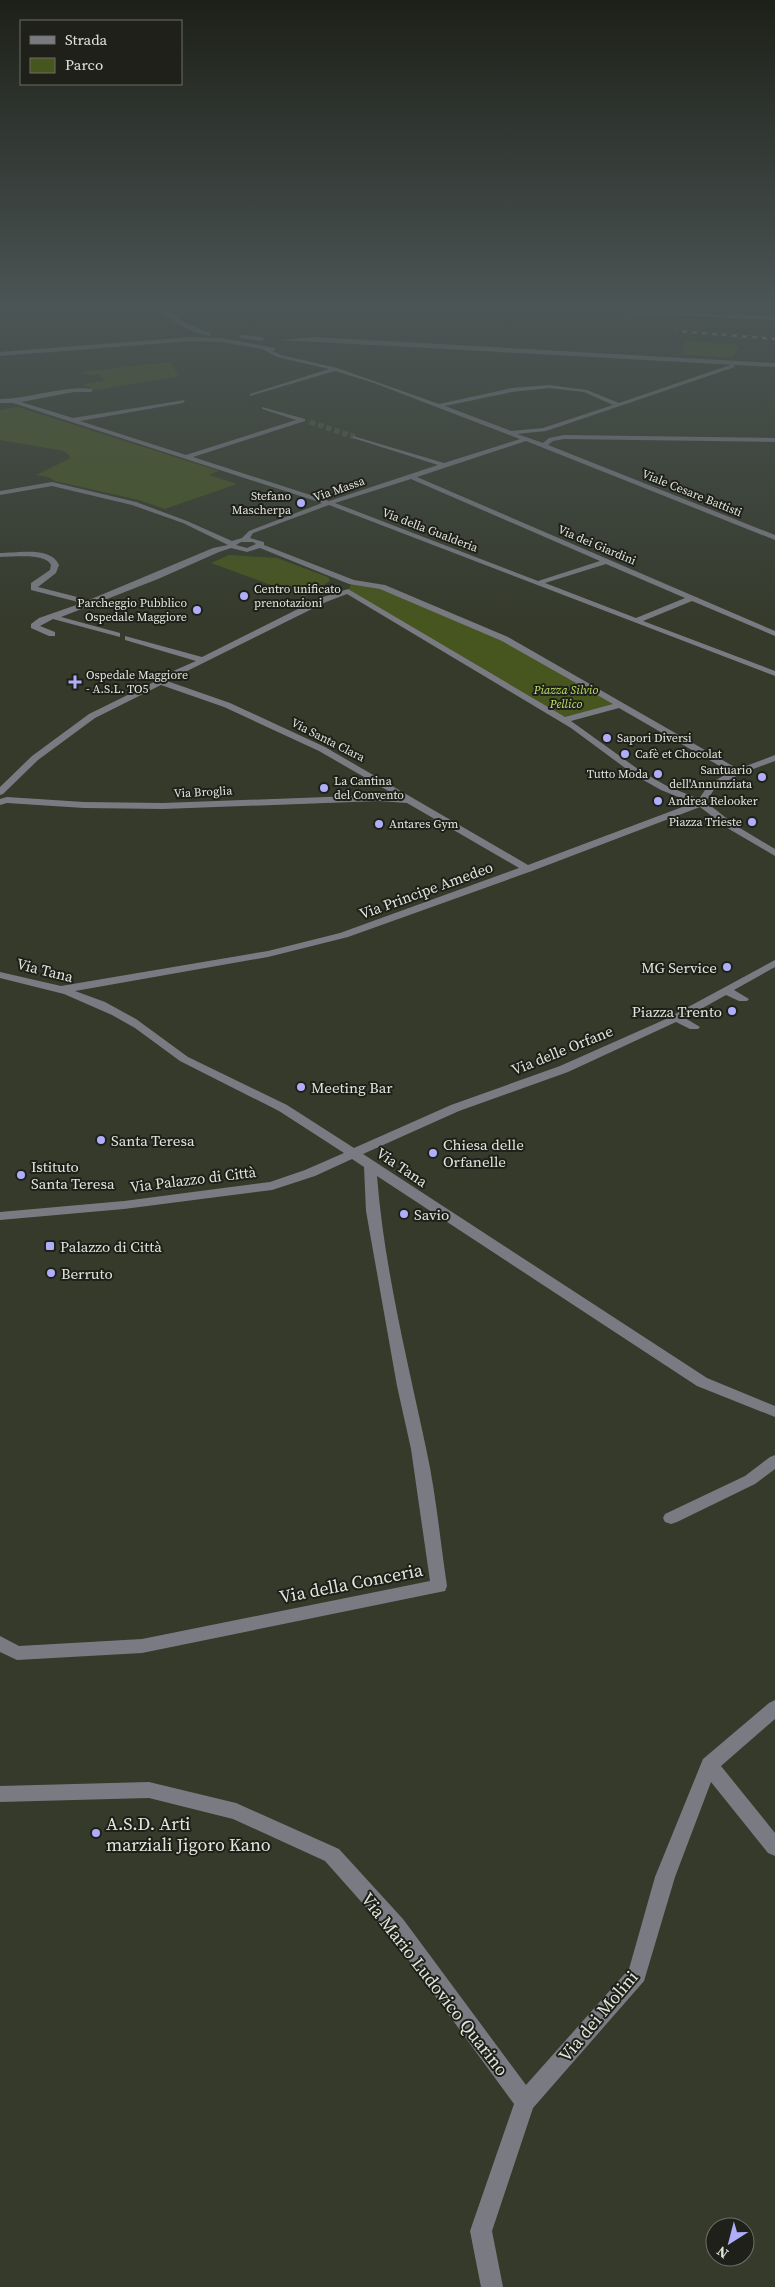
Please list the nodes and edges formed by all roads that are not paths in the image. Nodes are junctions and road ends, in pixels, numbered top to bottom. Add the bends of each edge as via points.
1 (48, 411) edge
2 (126, 411) edge
3 (273, 411) edge
4 (452, 411) edge
5 (598, 411) edge
6 (72, 420) junction
7 (302, 420) junction
8 (310, 422) tunnel mouth
9 (553, 426) junction
10 (508, 432) junction
11 (355, 437) tunnel mouth
12 (584, 437) junction
13 (526, 439) junction
14 (775, 440) edge
15 (544, 446) junction
16 (186, 457) junction
17 (443, 465) junction
18 (410, 476) junction
19 (0, 493) edge
20 (329, 503) junction
21 (775, 538) edge
22 (245, 540) junction
23 (232, 545) junction
24 (260, 546) junction
25 (206, 554) junction
26 (0, 555) edge
27 (607, 561) junction
28 (198, 566) dead end
29 (539, 583) junction
30 (350, 586) junction
31 (692, 598) junction
32 (91, 603) junction
33 (53, 617) junction
34 (636, 620) junction
35 (52, 634) dead end
36 (775, 634) edge
37 (117, 635) dead end
38 (128, 638) dead end
39 (227, 639) dead end
40 (238, 643) junction
41 (202, 660) junction
42 (775, 674) edge
43 (158, 681) junction
44 (620, 704) junction
45 (564, 720) junction
46 (775, 758) edge
47 (737, 772) junction
48 (0, 792) edge
49 (407, 800) junction
50 (0, 802) edge
51 (701, 803) junction
52 (775, 853) edge
53 (528, 869) junction
54 (775, 963) edge
55 (0, 975) edge
56 (64, 989) junction
57 (726, 990) junction
58 (743, 999) dead end
59 (677, 1018) junction
60 (694, 1027) dead end
61 (355, 1153) junction
62 (370, 1166) junction
63 (0, 1216) edge
64 (775, 1412) edge
65 (775, 1461) edge
66 (671, 1518) dead end
67 (0, 1643) edge
68 (775, 1708) edge
69 (709, 1765) junction
70 (0, 1794) edge
71 (775, 1847) edge
72 (525, 2102) junction
73 (492, 2287) edge

1 - 6 street, Via della Gualderia
2 - 6 street, Via della Gualderia
3 - 7 street
4 - 10 street
5 - 9 street
6 - 16 street, Via della Gualderia
7 - 8 street
7 - 16 street
9 - 10 street via 535,431
9 - 12 street via 551,433
10 - 13 street, Viale Cesare Battisti
11 - 17 street
12 - 14 street
12 - 15 street via 555,437
13 - 15 street, Viale Cesare Battisti
13 - 17 street, Via Massa
15 - 21 street, Viale Cesare Battisti
16 - 20 street, Via della Gualderia
17 - 18 street, Via Massa
18 - 20 street, Via Massa
18 - 27 street, Via dei Giardini
19 - 23 street via 52,484 142,506
20 - 22 street, Via Massa via 251,532
20 - 29 street, Via della Gualderia
22 - 23 street, Via Massa
22 - 24 street via 258,541
23 - 24 street via 245,550
23 - 25 street
24 - 30 street via 280,552
25 - 28 street
25 - 32 street
26 - 32 street via 44,555 55,565 53,571 34,588
27 - 29 street
27 - 31 street, Via dei Giardini
29 - 34 street, Via della Gualderia
30 - 40 street
30 - 44 street via 382,587 488,631 519,645
30 - 45 street
31 - 34 street
31 - 36 street, Via dei Giardini
32 - 33 street
33 - 35 street via 34,626
33 - 37 street
34 - 42 street, Via della Gualderia
38 - 41 street
39 - 40 street
40 - 41 street
41 - 43 street
43 - 48 street via 92,716 35,758
43 - 49 street, Via Santa Clara via 227,705 322,749 396,790
44 - 45 street
44 - 47 street
45 - 51 street via 639,774
46 - 47 street
47 - 51 street via 712,786
49 - 50 street, Via Broglia via 379,798 144,806
49 - 53 street, Via Santa Clara
51 - 52 street via 732,827
51 - 53 street, Via Principe Amedeo
53 - 56 street, Via Principe Amedeo via 344,935 268,954
54 - 57 street, Via delle Orfane
55 - 56 street, Via Tana
56 - 61 street, Via Tana via 104,1005 134,1022 182,1058 282,1108
57 - 58 street
57 - 59 street, Via delle Orfane
59 - 60 street
59 - 61 street, Via delle Orfane via 564,1069 455,1108
61 - 62 street, Via Tana
61 - 63 street, Via Palazzo di Città via 272,1186 124,1205
62 - 64 street, Via Tana via 702,1382
62 - 67 street, Via della Conceria via 373,1211 404,1386 419,1450 439,1586 142,1646 17,1653
65 - 66 street via 750,1480
68 - 69 street, Via dei Molini
69 - 71 street
69 - 72 street, Via dei Molini via 665,1877 637,1974
70 - 72 street, Via Mario Ludovico Quarino via 149,1790 236,1812 332,1854 396,1926
72 - 73 street, Via dei Molini via 481,2231

